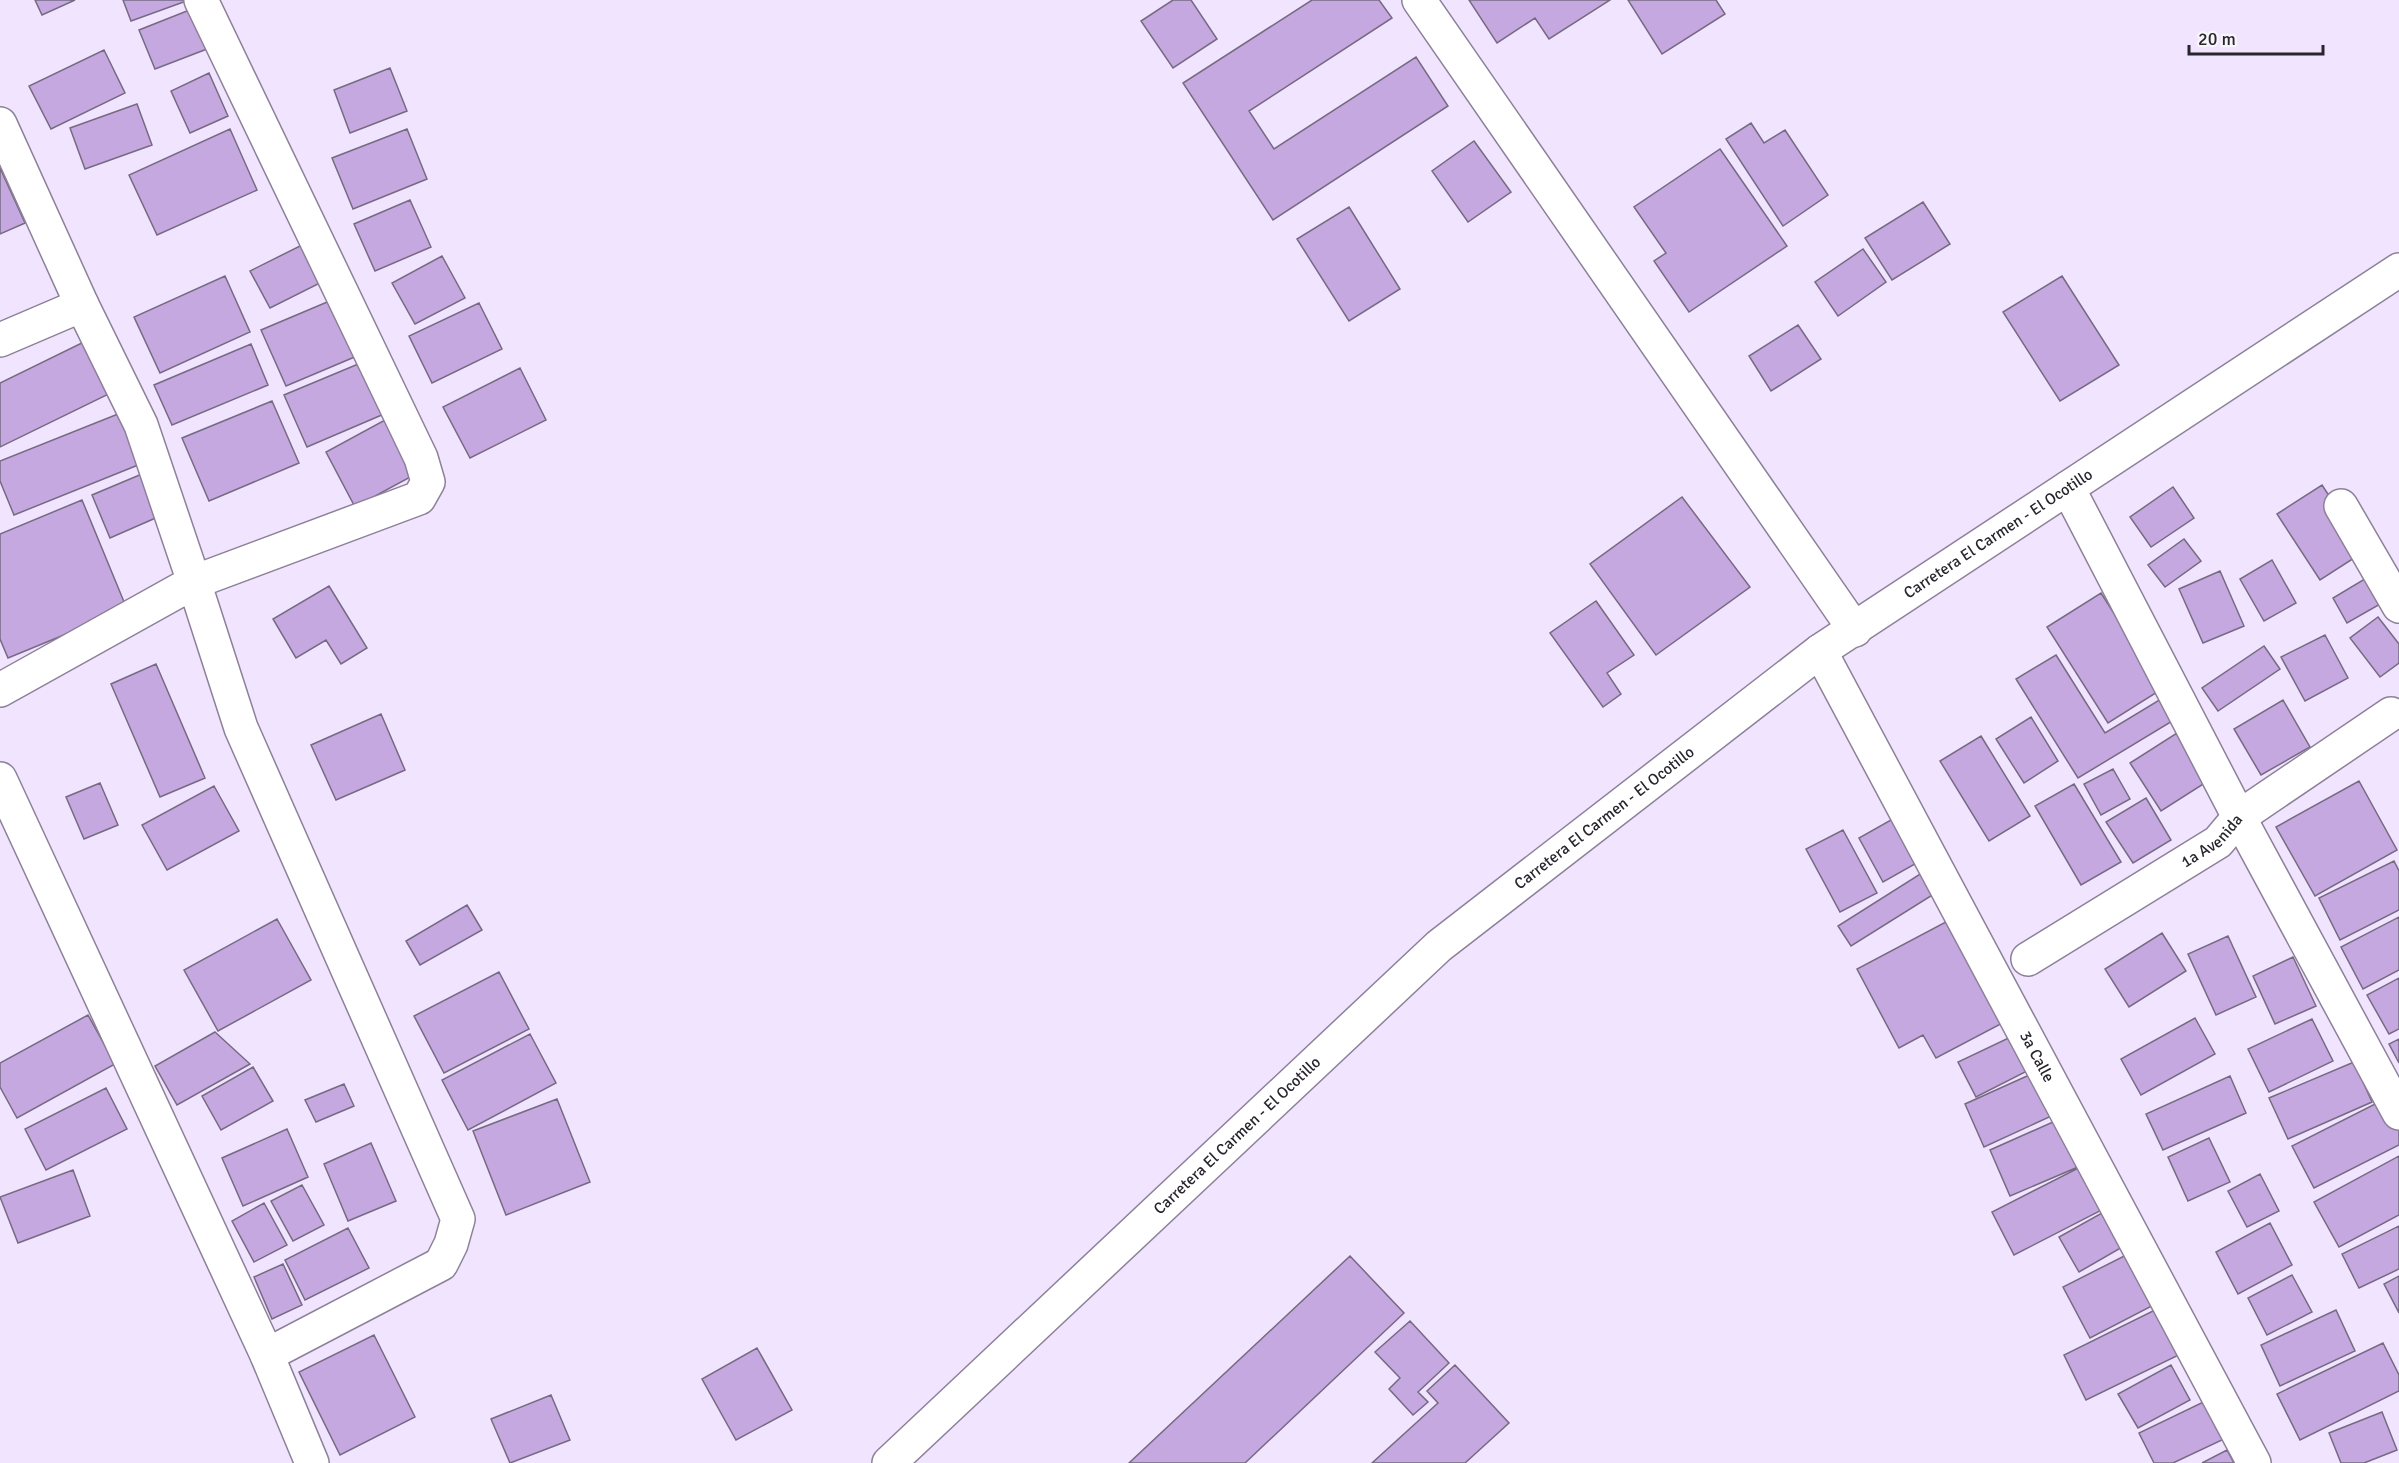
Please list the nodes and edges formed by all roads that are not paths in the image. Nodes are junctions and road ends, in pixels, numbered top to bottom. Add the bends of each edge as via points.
1 (201, 0) edge
2 (1419, 0) edge
3 (0, 124) edge
4 (2399, 270) edge
5 (82, 304) junction
6 (0, 340) edge
7 (2068, 488) junction
8 (2341, 506) dead end
9 (194, 582) junction
10 (2399, 606) edge
11 (1855, 630) junction
12 (1820, 651) junction
13 (0, 690) edge
14 (2391, 714) dead end
15 (0, 779) edge
16 (2239, 817) junction
17 (2028, 959) dead end
18 (2399, 1113) edge
19 (267, 1355) junction
20 (312, 1463) edge
21 (889, 1463) edge
22 (2254, 1463) edge

1 - 9 street via 421,458 428,482 419,498
2 - 11 street
3 - 5 street
4 - 7 street, Carretera El Carmen - El Ocotillo
5 - 6 street
5 - 9 street via 141,425
7 - 11 street, Carretera El Carmen - El Ocotillo
7 - 16 street
8 - 10 street
9 - 13 street
9 - 19 street via 241,728 458,1219 441,1264
11 - 12 street, Carretera El Carmen - El Ocotillo
12 - 21 street, Carretera El Carmen - El Ocotillo via 1439,946
12 - 22 street, 3a Calle
14 - 16 street, 1a Avenida
15 - 19 street
16 - 17 street, 1a Avenida via 2218,842
16 - 18 street
19 - 20 street

